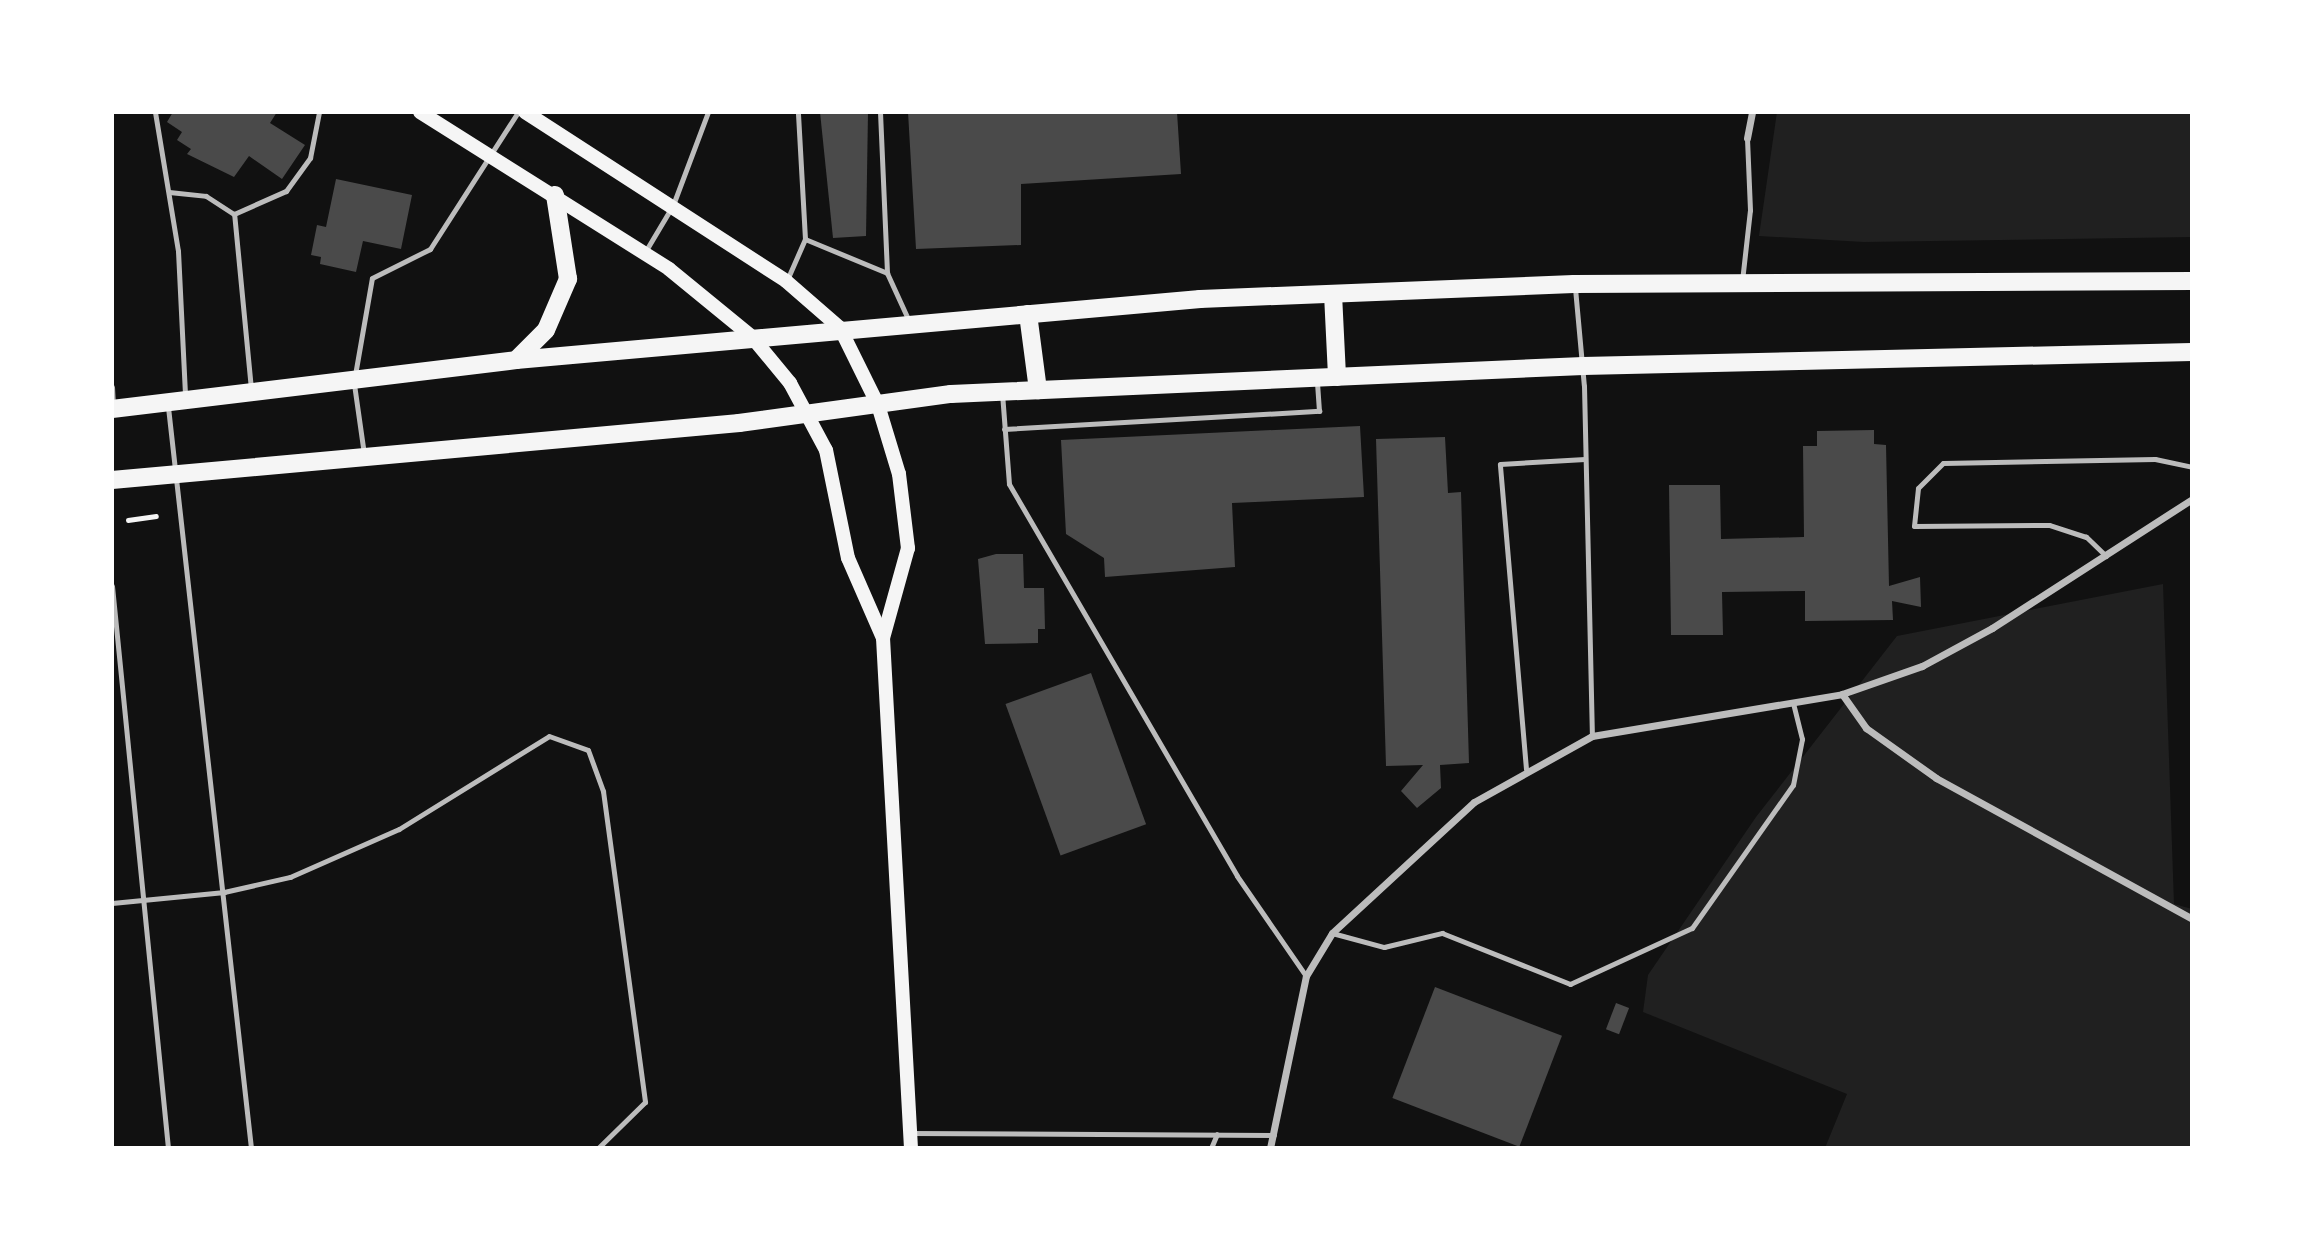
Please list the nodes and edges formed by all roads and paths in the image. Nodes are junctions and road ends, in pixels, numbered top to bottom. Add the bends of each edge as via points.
1 (155, 112) edge
2 (319, 112) edge
3 (420, 112) edge
4 (518, 112) edge
5 (525, 112) edge
6 (708, 112) edge
7 (798, 112) edge
8 (880, 112) edge
9 (1752, 112) edge
10 (1748, 138) joint
11 (490, 154) junction
12 (169, 192) junction
13 (555, 195) junction
14 (673, 205) junction
15 (234, 214) junction
16 (805, 239) junction
17 (645, 253) junction
18 (887, 273) junction
19 (786, 281) junction
20 (2192, 281) edge
21 (1574, 284) junction
22 (1742, 285) junction
23 (1333, 294) junction
24 (1028, 314) junction
25 (911, 324) junction
26 (840, 328) junction
27 (752, 337) junction
28 (2192, 352) edge
29 (516, 360) junction
30 (1583, 366) junction
31 (1337, 377) junction
32 (1317, 378) junction
33 (353, 382) junction
34 (112, 387) edge
35 (1038, 390) junction
36 (1002, 392) junction
37 (252, 396) junction
38 (177, 404) junction
39 (878, 405) junction
40 (113, 409) edge
41 (810, 414) junction
42 (1004, 429) junction
43 (365, 456) junction
44 (1585, 459) junction
45 (2192, 467) edge
46 (175, 471) junction
47 (112, 480) edge
48 (2192, 499) edge
49 (156, 516) dead end
50 (128, 520) dead end
51 (2106, 556) junction
52 (112, 586) edge
53 (883, 638) junction
54 (1842, 694) junction
55 (1793, 704) junction
56 (1592, 736) junction
57 (1526, 769) junction
58 (224, 892) junction
59 (142, 900) junction
60 (112, 903) edge
61 (2192, 919) edge
62 (1332, 933) junction
63 (1306, 976) junction
64 (1217, 1134) junction
65 (1274, 1135) junction
66 (910, 1141) edge
67 (168, 1148) edge
68 (251, 1148) edge
69 (598, 1148) edge
70 (1211, 1148) edge
71 (1270, 1148) edge

1 - 12 lane
2 - 15 lane via 310,158 286,191
3 - 11 main road
4 - 11 lane
5 - 14 main road
6 - 14 lane
7 - 16 lane
8 - 18 lane
9 - 10 street
10 - 22 lane via 1750,210
11 - 13 main road
11 - 33 lane via 430,249 372,278
12 - 15 lane via 206,196
12 - 38 lane
13 - 17 main road
13 - 29 main road via 568,279 546,330
14 - 17 lane
14 - 19 main road
15 - 37 lane
16 - 18 lane
16 - 19 lane
17 - 27 main road
18 - 25 lane
19 - 26 main road
20 - 22 main road
21 - 22 main road
21 - 23 main road
21 - 30 lane
23 - 24 main road
23 - 31 main road
24 - 25 main road
24 - 35 main road
25 - 26 main road
26 - 27 main road
26 - 39 main road
27 - 29 main road
27 - 41 main road
28 - 30 main road
29 - 33 main road
30 - 31 main road
30 - 44 lane
31 - 32 main road
32 - 35 main road
32 - 42 lane via 1319,411
33 - 37 main road
33 - 43 lane
34 - 40 lane
35 - 36 main road
36 - 39 main road
36 - 42 lane
37 - 38 main road
38 - 40 main road
38 - 46 lane
39 - 41 main road
39 - 53 main road via 899,474 908,548
41 - 43 main road
41 - 53 main road via 826,450 848,558
42 - 63 lane via 1009,484 1025,513 1237,876
43 - 46 main road
44 - 56 lane
44 - 57 lane via 1500,464
45 - 51 lane via 2155,459 1944,463 1918,488 1914,526 2049,525 2086,537
46 - 47 main road
46 - 58 lane
48 - 51 street
49 - 50 path
51 - 54 street via 1933,660
52 - 59 lane
53 - 66 main road
54 - 55 street
54 - 61 street via 1866,728 1936,778
55 - 56 street
55 - 62 lane via 1802,739 1793,785 1692,928 1570,984 1442,933 1384,947
56 - 57 street
57 - 62 street via 1464,811
58 - 59 lane
58 - 68 lane
58 - 69 lane via 346,855 549,736 588,750 603,791 645,1102
59 - 60 lane
59 - 67 lane
62 - 63 street
63 - 65 street
64 - 65 lane
64 - 66 lane
64 - 70 lane
65 - 71 street

